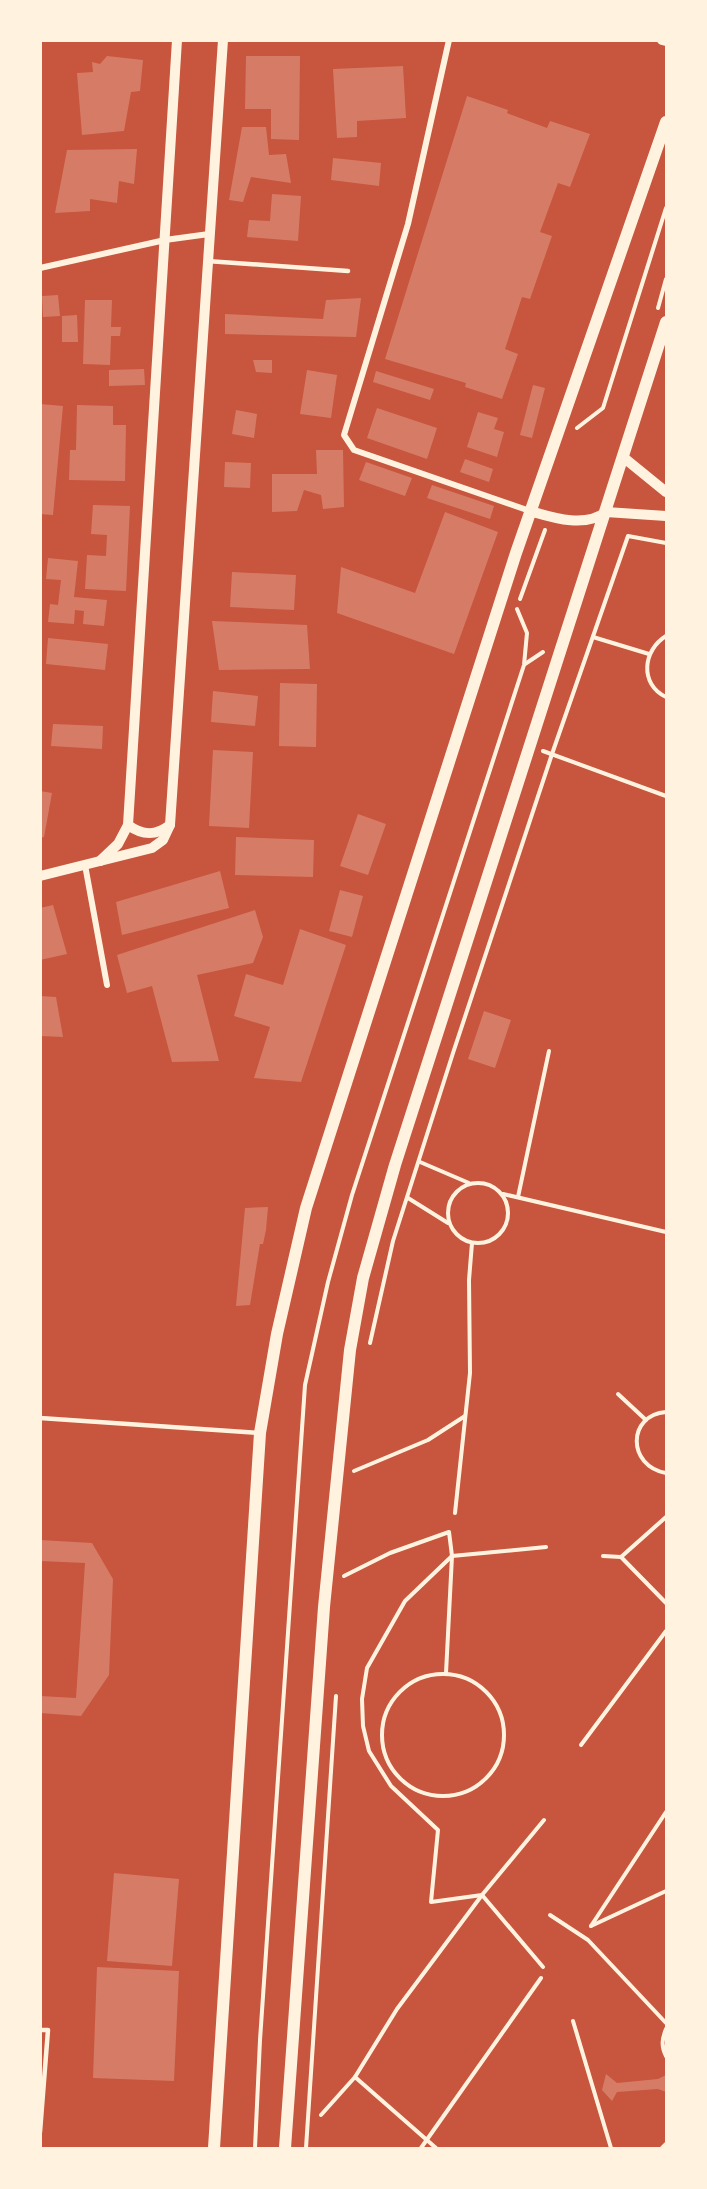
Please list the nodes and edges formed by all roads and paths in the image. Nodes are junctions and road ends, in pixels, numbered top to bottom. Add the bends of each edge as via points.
1 (177, 40) edge
2 (223, 40) edge
3 (449, 40) edge
4 (662, 40) edge
5 (666, 41) edge
6 (666, 122) edge
7 (666, 208) edge
8 (209, 234) junction
9 (165, 240) junction
10 (207, 261) junction
11 (40, 268) edge
12 (348, 271) dead end
13 (666, 322) edge
14 (575, 430) dead end
15 (623, 457) junction
16 (666, 492) edge
17 (530, 511) junction
18 (606, 512) junction
19 (666, 516) edge
20 (666, 543) edge
21 (516, 611) dead end
22 (666, 636) edge
23 (593, 637) junction
24 (649, 654) junction
25 (524, 665) dead end
26 (666, 697) edge
27 (529, 746) junction
28 (552, 754) junction
29 (666, 796) edge
30 (128, 825) junction
31 (170, 825) junction
32 (100, 861) junction
33 (85, 865) junction
34 (40, 876) edge
35 (107, 985) dead end
36 (549, 1051) dead end
37 (420, 1162) junction
38 (470, 1184) junction
39 (502, 1194) junction
40 (518, 1197) junction
41 (408, 1198) junction
42 (449, 1223) junction
43 (666, 1232) edge
44 (472, 1243) junction
45 (369, 1351) dead end
46 (618, 1394) dead end
47 (666, 1412) edge
48 (466, 1415) junction
49 (40, 1418) edge
50 (646, 1420) junction
51 (260, 1433) junction
52 (354, 1461) dead end
53 (666, 1473) edge
54 (455, 1513) dead end
55 (666, 1517) edge
56 (546, 1547) dead end
57 (452, 1556) junction
58 (603, 1556) dead end
59 (621, 1557) junction
60 (345, 1564) dead end
61 (344, 1576) junction
62 (343, 1587) dead end
63 (666, 1603) edge
64 (666, 1631) edge
65 (446, 1673) junction
66 (336, 1689) dead end
67 (581, 1745) dead end
68 (666, 1812) edge
69 (544, 1820) dead end
70 (666, 1891) edge
71 (482, 1895) junction
72 (550, 1915) dead end
73 (543, 1967) dead end
74 (541, 1978) dead end
75 (573, 2021) dead end
76 (666, 2023) edge
77 (40, 2030) edge
78 (666, 2030) edge
79 (666, 2056) edge
80 (355, 2077) junction
81 (321, 2115) dead end
82 (40, 2132) edge
83 (426, 2139) junction
84 (666, 2144) edge
85 (214, 2148) edge
86 (285, 2148) edge
87 (306, 2148) edge
88 (421, 2148) edge
89 (436, 2148) edge
90 (611, 2148) edge
91 (662, 2148) edge

1 - 9 street
2 - 8 street
3 - 17 street via 408,224 344,435 354,450
4 - 5 street
6 - 17 main road
7 - 14 path via 603,408
8 - 9 street
8 - 10 street
9 - 11 street
9 - 30 street
10 - 12 lane
10 - 31 street
13 - 15 main road
15 - 16 street
15 - 18 main road
17 - 18 street via 571,520 595,520
17 - 51 main road via 306,1208 277,1334
18 - 19 street
18 - 27 main road
20 - 23 path via 628,536
21 - 25 path via 527,633
22 - 24 path
23 - 24 path
23 - 28 path
24 - 26 path via 646,668 650,682
27 - 28 path
27 - 86 main road via 395,1165 363,1278 350,1350 324,1607
28 - 29 path
28 - 37 path
30 - 31 street via 144,834 163,831
30 - 32 street via 118,844
31 - 32 street via 163,840 152,848
32 - 33 street
33 - 34 street
33 - 35 street
36 - 40 path
37 - 38 path
37 - 41 path
38 - 39 path via 487,1184
38 - 42 path via 453,1195 447,1214
39 - 40 path
39 - 44 path via 509,1214 501,1233 493,1240
40 - 43 path
41 - 42 path
41 - 45 path via 378,1297
42 - 44 path via 462,1240
44 - 48 path
46 - 50 path
47 - 50 path
48 - 52 path via 428,1440 353,1472
48 - 54 path
49 - 51 lane
50 - 53 path via 639,1428 637,1449 648,1466
51 - 85 main road
55 - 59 path
56 - 57 path
57 - 61 path via 449,1532 390,1553
57 - 65 path
57 - 71 path via 405,1600 381,1638 367,1668 363,1725 369,1751 391,1786 438,1830 431,1902
58 - 59 path
59 - 63 path
60 - 61 path
61 - 62 path
64 - 67 path
65 - 65 path via 473,1681 484,1689 500,1712 504,1740 496,1766 487,1777 464,1792 435,1796 400,1778 385,1756 382,1730 389,1704 397,1693 419,1678
66 - 87 path
68 - 70 path via 591,1926
69 - 71 path
71 - 73 path
71 - 80 path via 397,2009
72 - 76 path via 588,1940
74 - 83 path
75 - 90 path
77 - 82 lane via 48,2030
78 - 79 path
80 - 81 path
80 - 83 path
83 - 88 path
83 - 89 path
84 - 91 path

